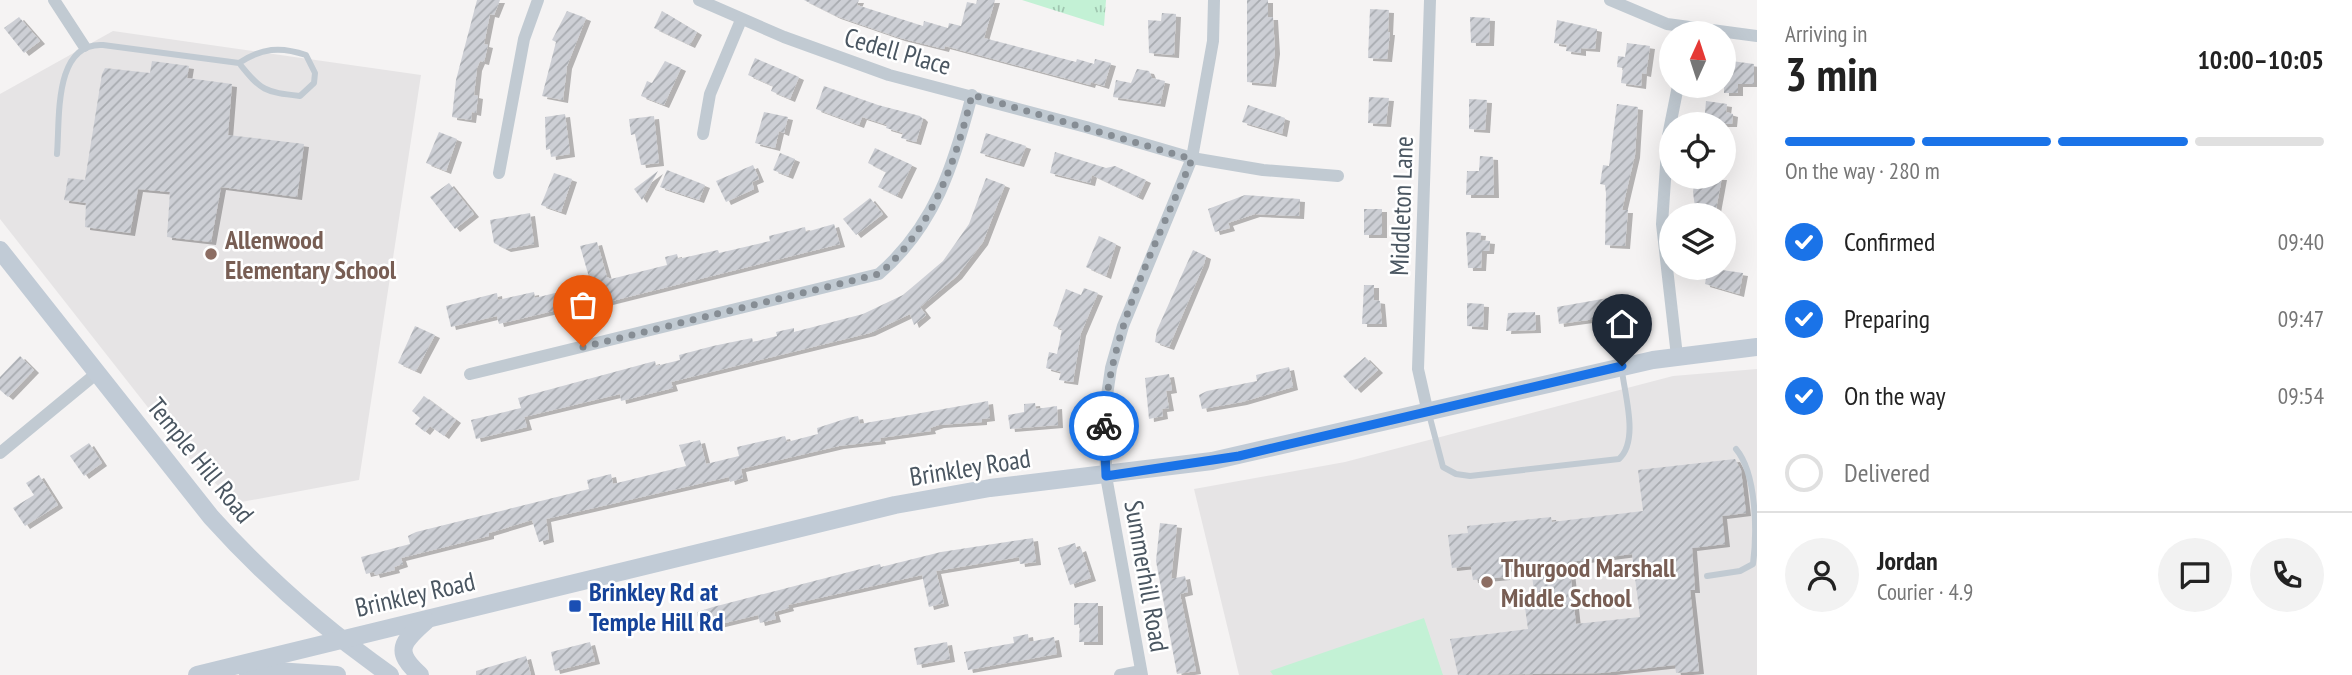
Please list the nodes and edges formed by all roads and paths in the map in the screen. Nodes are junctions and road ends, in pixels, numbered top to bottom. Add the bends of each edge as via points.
1 (54, 0) edge
2 (538, 0) edge
3 (699, 0) edge
4 (1214, 0) edge
5 (1430, 0) edge
6 (1610, 0) edge
7 (741, 20) junction
8 (1660, 21) edge
9 (1736, 34) edge
10 (1757, 36) edge
11 (84, 46) junction
12 (239, 63) junction
13 (972, 95) junction
14 (1676, 98) edge
15 (703, 134) dead end
16 (57, 154) dead end
17 (1192, 159) junction
18 (499, 173) dead end
19 (1338, 176) dead end
20 (0, 250) edge
21 (1757, 347) edge
22 (1677, 356) junction
23 (1622, 366) junction
24 (97, 373) junction
25 (470, 374) dead end
26 (1428, 413) junction
27 (1736, 449) dead end
28 (0, 453) edge
29 (1106, 476) junction
30 (1707, 576) dead end
31 (429, 619) junction
32 (338, 639) junction
33 (221, 669) junction
34 (1141, 673) edge
35 (197, 675) edge
36 (337, 675) edge
37 (390, 675) edge
38 (420, 675) edge
39 (1120, 675) edge

1 - 11 street
2 - 18 street via 524,39
3 - 7 street, Cedell Place
4 - 17 street, Summerhill Road via 1213,41
5 - 26 street, Middleton Lane via 1418,369
6 - 8 street
7 - 13 street, Cedell Place via 851,63
7 - 15 street via 710,94
9 - 10 street
11 - 12 lane
11 - 16 lane via 73,55 65,77
12 - 12 lane via 266,92 300,96 314,83 315,73 306,55 289,49 271,48
13 - 17 street, Cedell Place
13 - 25 street via 950,172 934,205 906,250 879,274
14 - 22 street via 1662,224
17 - 19 street, Cedell Place
17 - 29 street, Summerhill Road via 1115,355 1105,409
20 - 24 main road, Temple Hill Road
21 - 22 main road, Brinkley Road
22 - 23 main road, Brinkley Road
23 - 26 main road, Brinkley Road
23 - 26 lane via 1629,437 1619,459 1456,474 1443,467
24 - 28 street
24 - 32 main road, Temple Hill Road via 219,526 282,591
26 - 29 main road, Brinkley Road via 1239,456
27 - 30 lane via 1748,463 1757,550 1753,564 1740,571
29 - 31 main road, Brinkley Road via 990,488 895,505
29 - 34 street, Summerhill Road
31 - 32 main road, Brinkley Road
31 - 38 main road via 404,642 402,651 406,663
32 - 33 main road, Brinkley Road
32 - 37 main road, Temple Hill Road
33 - 35 main road, Brinkley Road
33 - 36 main road
34 - 39 street

